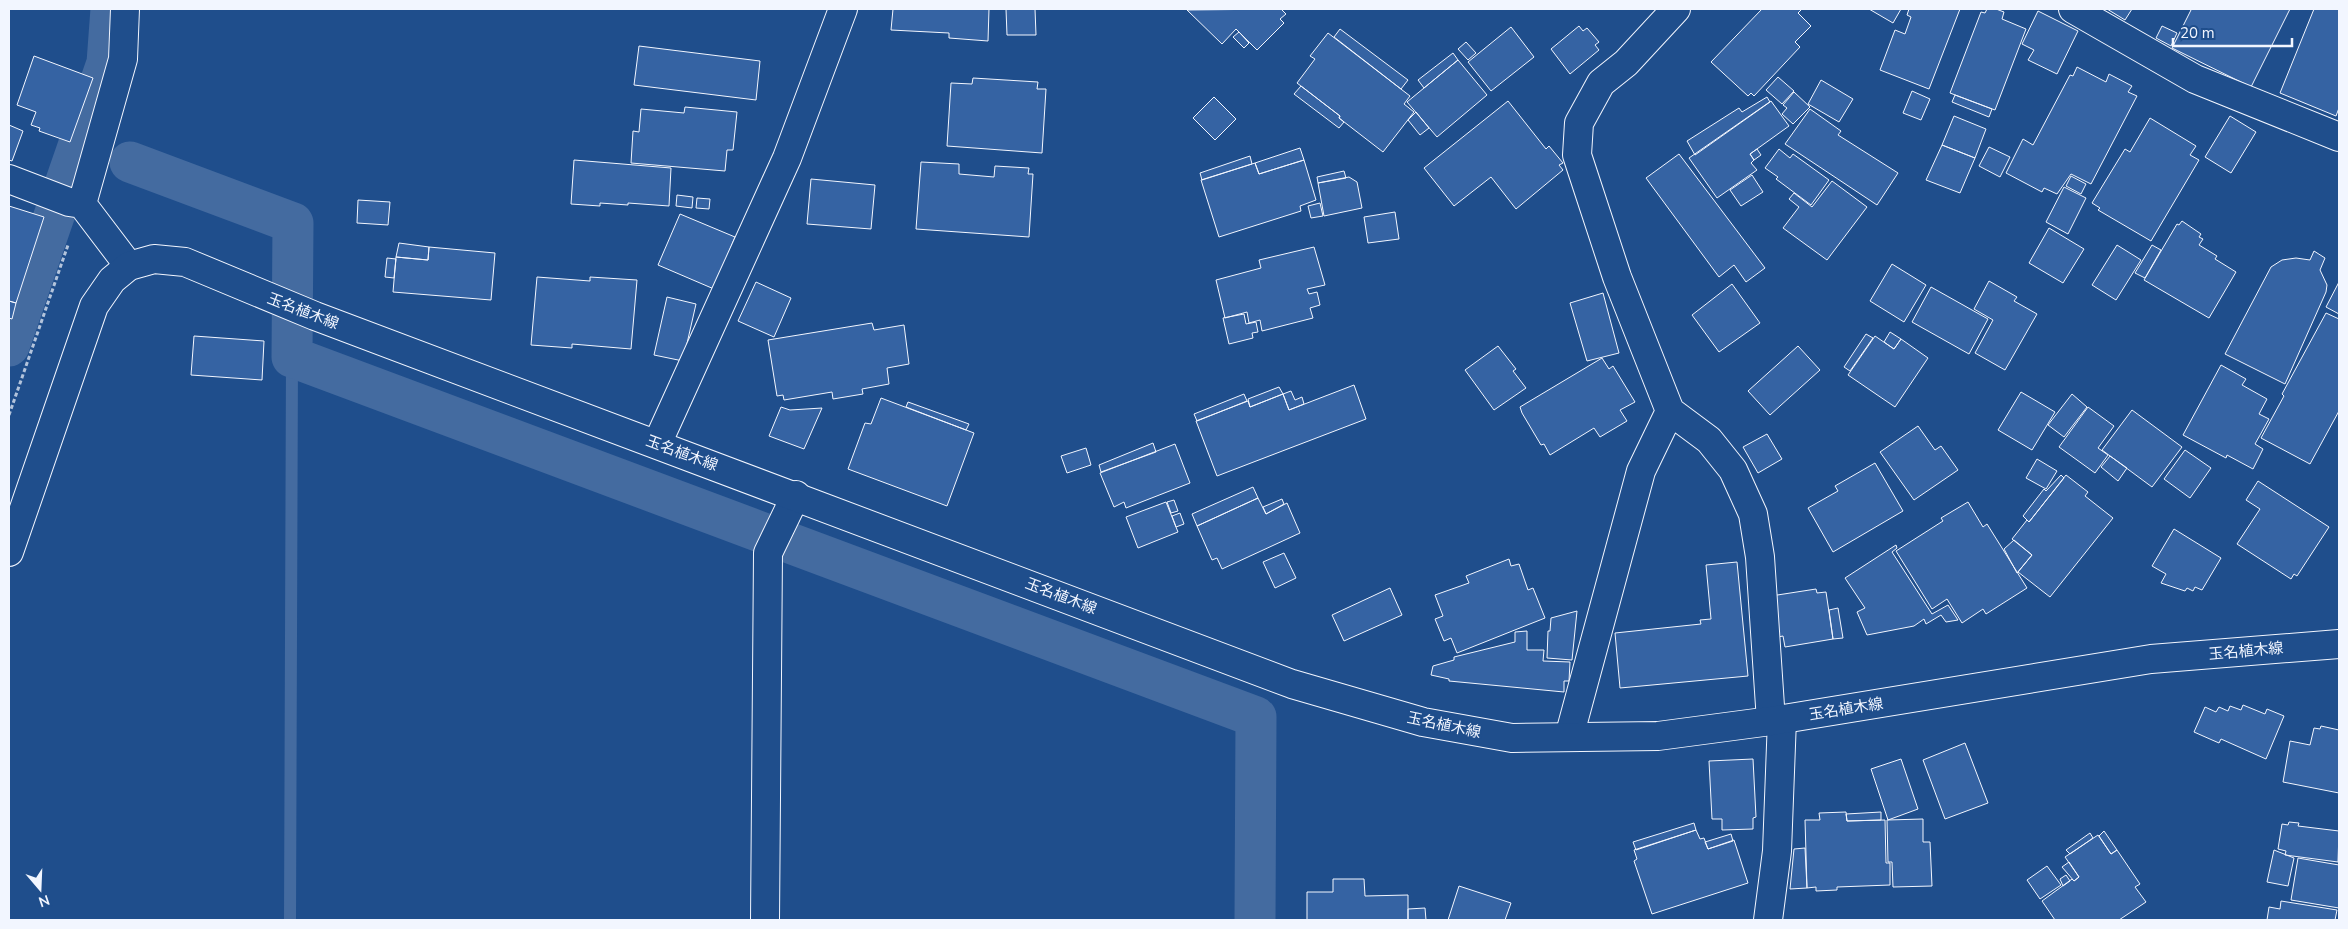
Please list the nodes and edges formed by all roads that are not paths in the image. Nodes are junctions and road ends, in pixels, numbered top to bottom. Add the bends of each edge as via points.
1 (125, 9) edge
2 (842, 9) edge
3 (1676, 9) edge
4 (2072, 9) edge
5 (2339, 137) edge
6 (9, 179) edge
7 (68, 201) junction
8 (129, 266) junction
9 (1670, 410) junction
10 (657, 444) junction
11 (796, 495) junction
12 (9, 552) edge
13 (2339, 644) edge
14 (1776, 720) junction
15 (1569, 737) junction
16 (766, 920) edge
17 (1768, 920) edge

1 - 7 street via 123,59
2 - 10 street via 787,158
3 - 9 street via 1626,63 1601,83 1579,123 1577,155 1617,277
4 - 5 street via 2195,78
6 - 7 street
7 - 8 street
8 - 10 street, 玉名植木線 via 154,259 186,262 315,316
8 - 12 street, 玉名植木線 via 112,280 94,306
9 - 14 street via 1709,440 1733,470 1753,514
9 - 15 street via 1641,471
10 - 11 street, 玉名植木線
11 - 15 street, 玉名植木線 via 1292,684 1423,722 1512,738
11 - 16 street via 768,553
13 - 14 street, 玉名植木線 via 2151,659
14 - 15 street, 玉名植木線 via 1658,736
14 - 17 street via 1778,851

